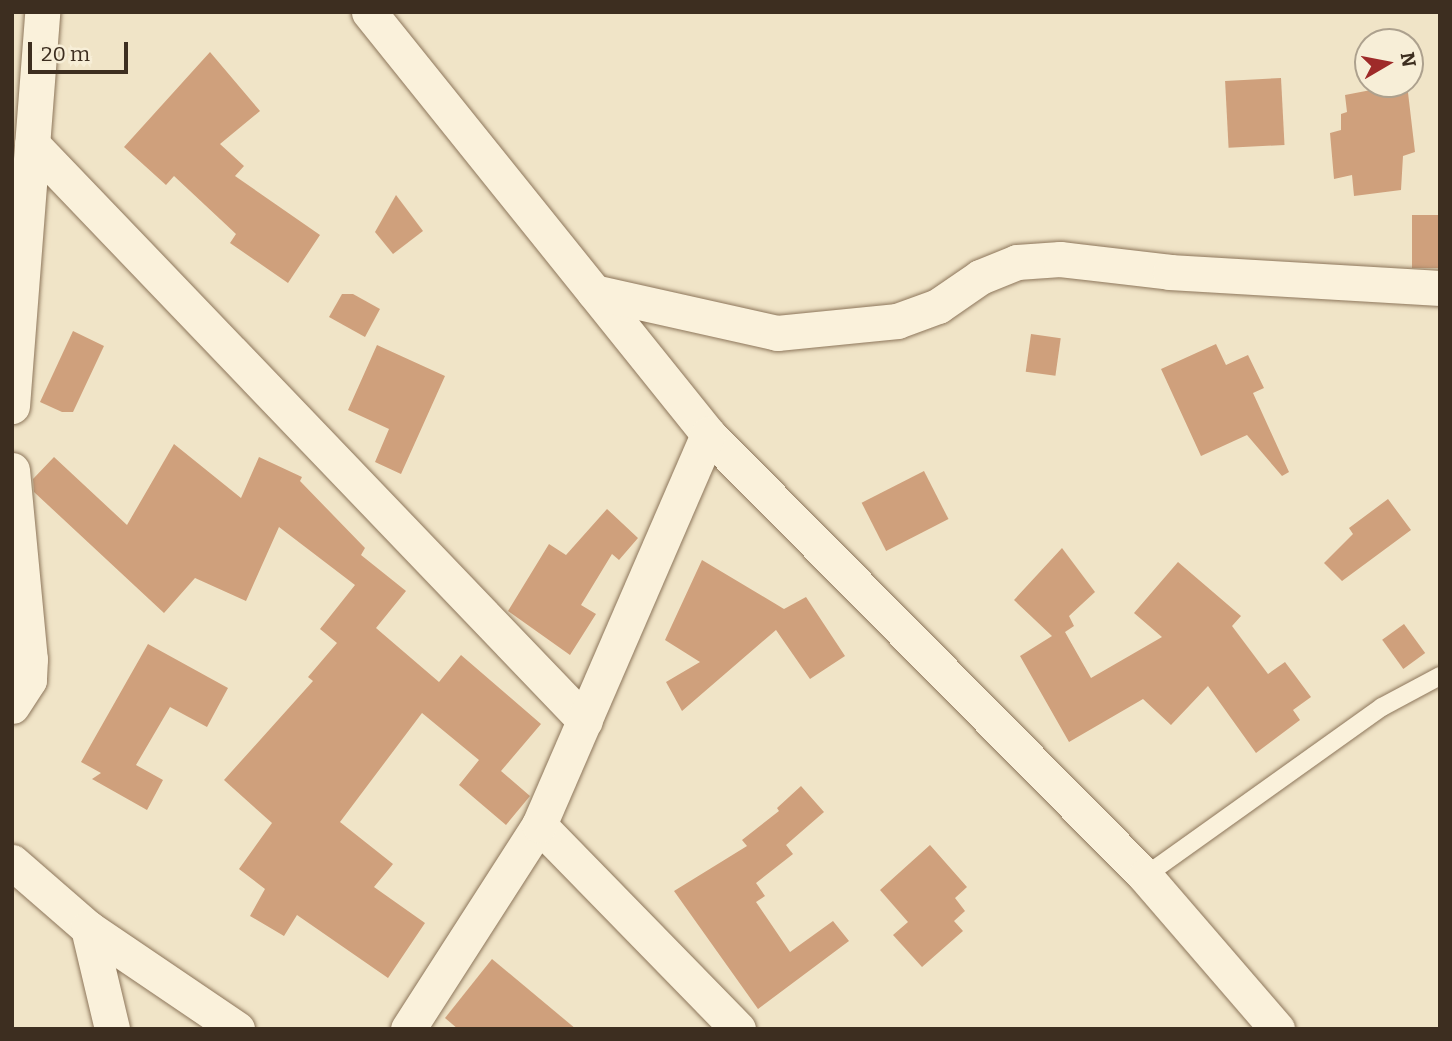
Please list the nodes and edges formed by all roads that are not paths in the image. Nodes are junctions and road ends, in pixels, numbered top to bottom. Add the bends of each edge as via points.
1 (42, 12) edge
2 (369, 12) edge
3 (32, 144) junction
4 (1440, 288) edge
5 (594, 292) junction
6 (12, 406) edge
7 (708, 434) junction
8 (12, 471) edge
9 (1440, 676) edge
10 (12, 706) edge
11 (585, 721) junction
12 (539, 825) junction
13 (12, 862) edge
14 (1145, 876) junction
15 (88, 928) junction
16 (112, 1029) edge
17 (237, 1029) edge
18 (408, 1029) edge
19 (738, 1029) edge
20 (1277, 1029) edge

1 - 3 street
2 - 5 street
3 - 6 street
3 - 11 street
4 - 5 street via 1170,272 1060,259 1028,261 980,277 938,306 897,321 777,333
5 - 7 street
7 - 11 street
7 - 14 street
8 - 10 street via 30,659 29,680
9 - 14 lane via 1382,708
11 - 12 street
12 - 18 street
12 - 19 street
13 - 15 street
14 - 20 street
15 - 16 street
15 - 17 street

